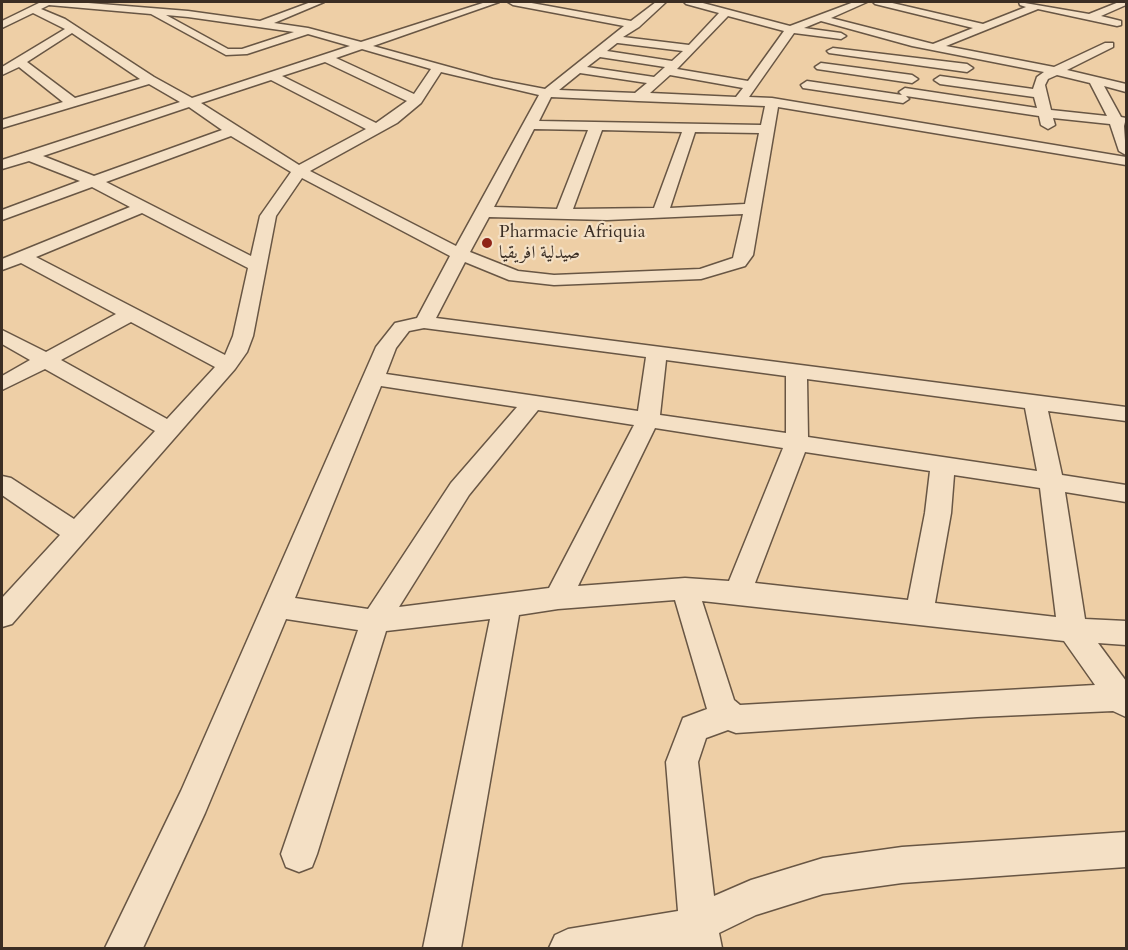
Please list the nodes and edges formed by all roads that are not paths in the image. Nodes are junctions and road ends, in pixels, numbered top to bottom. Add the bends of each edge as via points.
1 (48, 2) edge
2 (109, 2) edge
3 (283, 2) edge
4 (494, 2) edge
5 (513, 2) edge
6 (661, 2) edge
7 (689, 2) edge
8 (862, 2) edge
9 (878, 2) edge
10 (1018, 2) edge
11 (1126, 2) edge
12 (314, 3) edge
13 (453, 5) dead end
14 (95, 6) junction
15 (1038, 6) junction
16 (727, 7) edge
17 (473, 8) junction
18 (32, 9) junction
19 (150, 10) junction
20 (817, 17) junction
21 (1091, 17) junction
22 (1122, 22) edge
23 (261, 24) junction
24 (2, 26) edge
25 (982, 27) junction
26 (636, 28) junction
27 (791, 28) junction
28 (72, 29) junction
29 (308, 32) junction
30 (841, 36) junction
31 (615, 40) junction
32 (912, 43) junction
33 (365, 45) junction
34 (934, 47) junction
35 (692, 49) junction
36 (833, 51) junction
37 (598, 53) junction
38 (326, 58) junction
39 (20, 62) junction
40 (921, 62) junction
41 (821, 67) junction
42 (438, 68) junction
43 (672, 68) junction
44 (580, 69) junction
45 (1056, 71) junction
46 (2, 72) edge
47 (273, 76) junction
48 (1043, 77) junction
49 (913, 78) junction
50 (150, 80) junction
51 (1095, 80) junction
52 (658, 81) junction
53 (749, 85) junction
54 (807, 85) junction
55 (1126, 88) edge
56 (547, 93) junction
57 (1040, 94) junction
58 (904, 96) junction
59 (638, 97) junction
60 (741, 99) junction
61 (416, 100) junction
62 (772, 102) junction
63 (74, 103) junction
64 (192, 103) junction
65 (794, 105) junction
66 (1045, 113) junction
67 (2, 118) edge
68 (17, 120) junction
69 (896, 121) junction
70 (1121, 121) edge
71 (2, 124) edge
72 (528, 125) junction
73 (596, 127) junction
74 (690, 127) junction
75 (376, 129) junction
76 (768, 129) junction
77 (232, 131) junction
78 (1054, 148) junction
79 (1126, 151) edge
80 (12, 160) edge
81 (1126, 161) edge
82 (299, 171) junction
83 (92, 181) junction
84 (143, 207) junction
85 (751, 209) junction
86 (482, 212) junction
87 (563, 214) junction
88 (660, 214) junction
89 (2, 215) edge
90 (459, 254) junction
91 (22, 256) junction
92 (2, 265) edge
93 (256, 267) junction
94 (129, 315) junction
95 (424, 322) junction
96 (2, 336) edge
97 (657, 353) junction
98 (45, 361) junction
99 (228, 365) junction
100 (796, 372) junction
101 (373, 378) junction
102 (2, 384) edge
103 (534, 401) junction
104 (1035, 401) junction
105 (1126, 414) edge
106 (648, 420) junction
107 (168, 429) junction
108 (796, 441) junction
109 (943, 464) junction
110 (1051, 481) junction
111 (2, 484) edge
112 (1126, 493) edge
113 (75, 532) junction
114 (686, 589) junction
115 (738, 592) junction
116 (558, 598) junction
117 (507, 605) junction
118 (275, 606) junction
119 (919, 613) junction
120 (2, 616) edge
121 (375, 621) junction
122 (1072, 630) junction
123 (1126, 633) edge
124 (1124, 701) edge
125 (729, 716) junction
126 (1126, 850) edge
127 (299, 854) dead end
128 (701, 936) edge
129 (124, 948) edge
130 (442, 948) edge
131 (568, 948) edge

1 - 14 street
1 - 18 street
2 - 14 street
3 - 12 street
4 - 17 street
5 - 26 street
6 - 26 street
7 - 16 street
8 - 20 street
9 - 25 street
10 - 15 street
11 - 21 street
12 - 23 street
13 - 17 street
14 - 19 street
15 - 21 street
15 - 25 street
16 - 27 street
16 - 35 street
17 - 33 street
18 - 24 street
18 - 28 street
19 - 23 street
19 - 29 street via 226,52 243,52
20 - 27 street
20 - 32 street
21 - 22 street
22 - 45 street via 1099,35 1101,41 1114,47
23 - 29 street
25 - 34 street
26 - 31 street
27 - 30 street
27 - 53 street
28 - 39 street
28 - 50 street
29 - 33 street
30 - 32 street
30 - 36 street
31 - 35 street
31 - 37 street
32 - 34 street
33 - 38 street
33 - 42 street
34 - 40 street
34 - 45 street
35 - 43 street
36 - 40 street
36 - 41 street
37 - 43 street
37 - 44 street
38 - 47 street
38 - 61 street
39 - 46 street
39 - 63 street
40 - 48 street
40 - 49 street
41 - 49 street
41 - 54 street
42 - 56 street
42 - 61 street
43 - 52 street
43 - 53 street
44 - 52 street
44 - 56 street
45 - 48 street
45 - 51 street
47 - 64 street
47 - 75 street
48 - 57 street
49 - 57 street
49 - 58 street
50 - 63 street
50 - 64 street
51 - 55 street
51 - 70 street
52 - 59 street
53 - 60 street
54 - 58 street
54 - 65 street
56 - 59 street
56 - 72 street
57 - 66 street
58 - 66 street
58 - 69 street
59 - 60 street
60 - 62 street
61 - 75 street
62 - 65 street
62 - 76 street
63 - 68 street
64 - 77 street
64 - 80 street
65 - 69 street
66 - 70 street
66 - 78 street
67 - 68 street
68 - 71 street
69 - 78 street
70 - 79 street
72 - 73 street
72 - 86 street
73 - 74 street
73 - 87 street
74 - 76 street
74 - 88 street
75 - 82 street
76 - 85 street
77 - 82 street
77 - 83 street
78 - 81 street
80 - 83 street
82 - 90 street
82 - 93 street via 268,216
83 - 84 street
83 - 89 street
84 - 91 street
84 - 93 street
85 - 88 street
85 - 90 street via 744,255 739,262 701,274 554,280 515,276
86 - 87 street
86 - 90 street
87 - 88 street
90 - 95 street
91 - 92 street
91 - 94 street
93 - 99 street via 243,336
94 - 98 street
94 - 99 street
95 - 97 street
95 - 101 street via 402,327 391,337
96 - 98 street
97 - 100 street
97 - 106 street
98 - 102 street
98 - 107 street
99 - 107 street
100 - 104 street
100 - 108 street
101 - 103 street
101 - 118 street
103 - 106 street
103 - 121 street via 460,489
104 - 105 street
104 - 110 street
106 - 108 street
106 - 116 street
107 - 113 street
108 - 109 street
108 - 115 street
109 - 110 street
109 - 119 street
110 - 112 street
110 - 122 street
111 - 113 street
113 - 120 street
114 - 115 street
114 - 116 street
114 - 125 street via 719,702
115 - 119 street
116 - 117 street
117 - 121 street
117 - 130 street
118 - 121 street
118 - 129 street via 193,802
119 - 122 street
121 - 127 street
122 - 123 street
122 - 124 street
124 - 125 street via 977,703 744,720
125 - 128 street via 694,728 682,762
126 - 128 street via 902,865 823,876 751,898
128 - 131 street via 668,933

